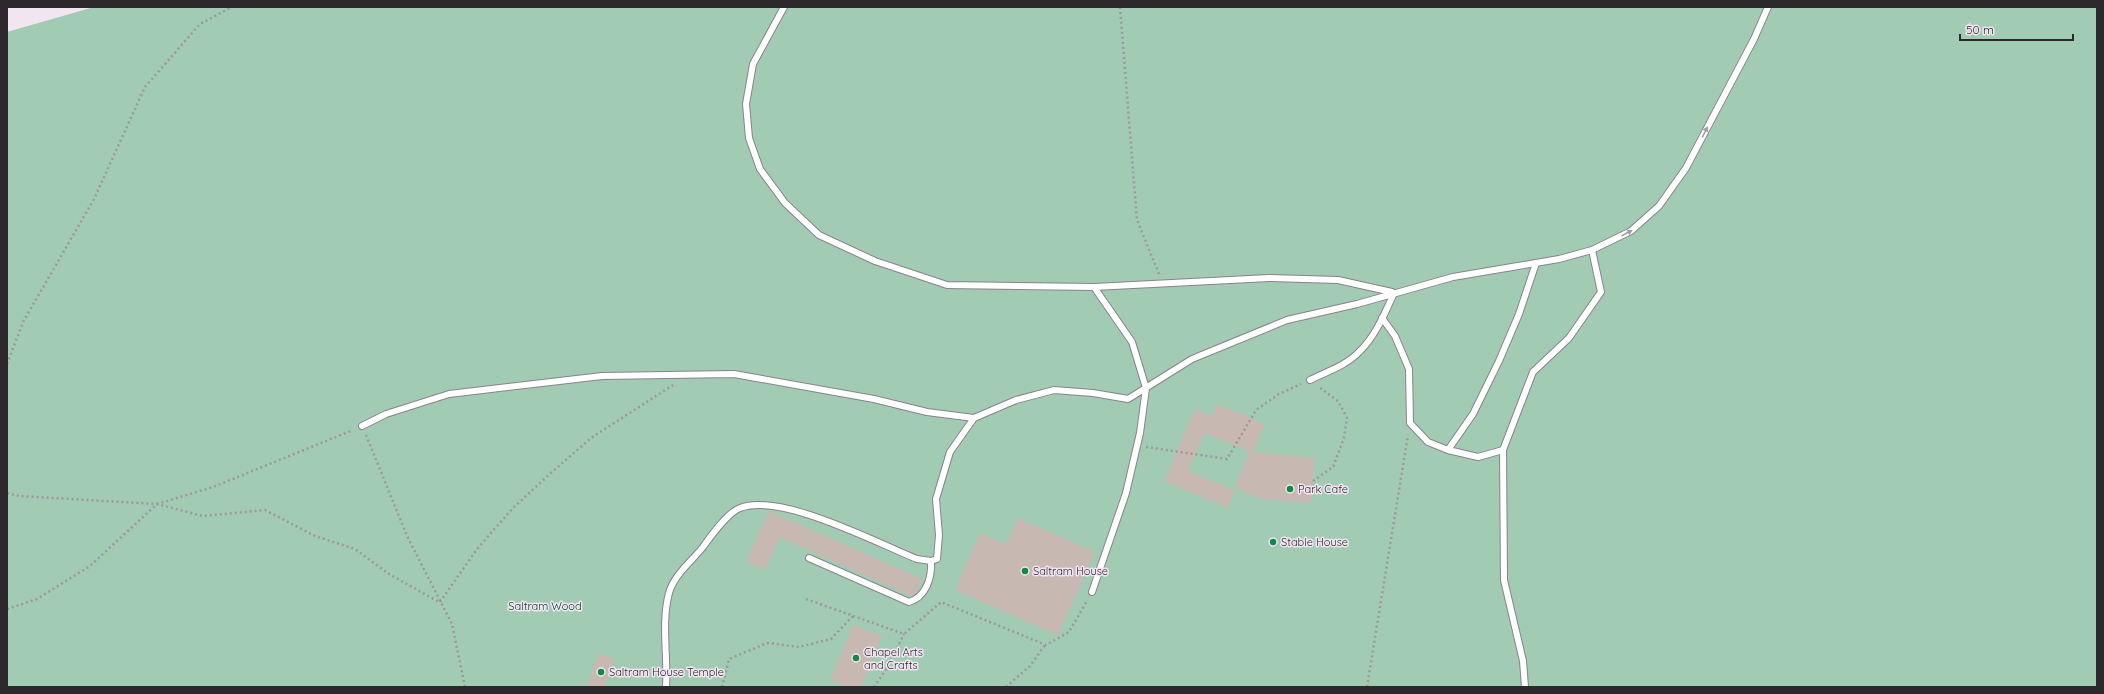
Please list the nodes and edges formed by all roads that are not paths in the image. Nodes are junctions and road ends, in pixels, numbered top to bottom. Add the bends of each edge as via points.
1 (784, 7) edge
2 (1768, 7) edge
3 (1592, 250) junction
4 (1536, 263) junction
5 (1094, 288) junction
6 (1394, 293) junction
7 (1382, 318) junction
8 (1310, 380) road end
9 (1146, 388) junction
10 (974, 418) junction
11 (362, 426) road end
12 (1448, 450) junction
13 (1503, 450) junction
14 (809, 558) dead end
15 (931, 561) junction
16 (1092, 592) road end
17 (666, 687) edge
18 (1524, 687) edge

1 - 5 lane via 753,64 746,104 749,138 760,169 785,203 819,235 875,261 947,286
3 -> 2 lane via 1631,231 1659,206 1686,168 1754,39
3 - 4 lane
3 - 13 lane via 1601,292 1568,338 1533,372
4 - 6 lane via 1453,277
4 - 12 lane via 1519,314 1499,361 1473,414
5 - 6 lane via 1269,278 1338,280
5 - 9 lane via 1132,342
6 - 7 lane
6 - 9 lane via 1287,320 1245,336 1192,359
7 - 8 lane via 1359,353
7 - 12 lane via 1394,336 1409,369 1410,422 1428,442
9 - 10 lane via 1128,399 1054,390 1016,400
9 - 16 lane via 1137,446 1126,493
10 - 11 lane via 927,412 874,399 734,374 602,376 449,394 386,414
10 - 15 lane via 950,452 936,499 938,559
12 - 13 lane via 1478,457
13 - 18 lane via 1504,580 1523,661
14 - 15 lane via 908,602 921,595 928,582
15 - 17 lane via 917,559 803,512 776,505 739,508 725,520 673,582 665,614

